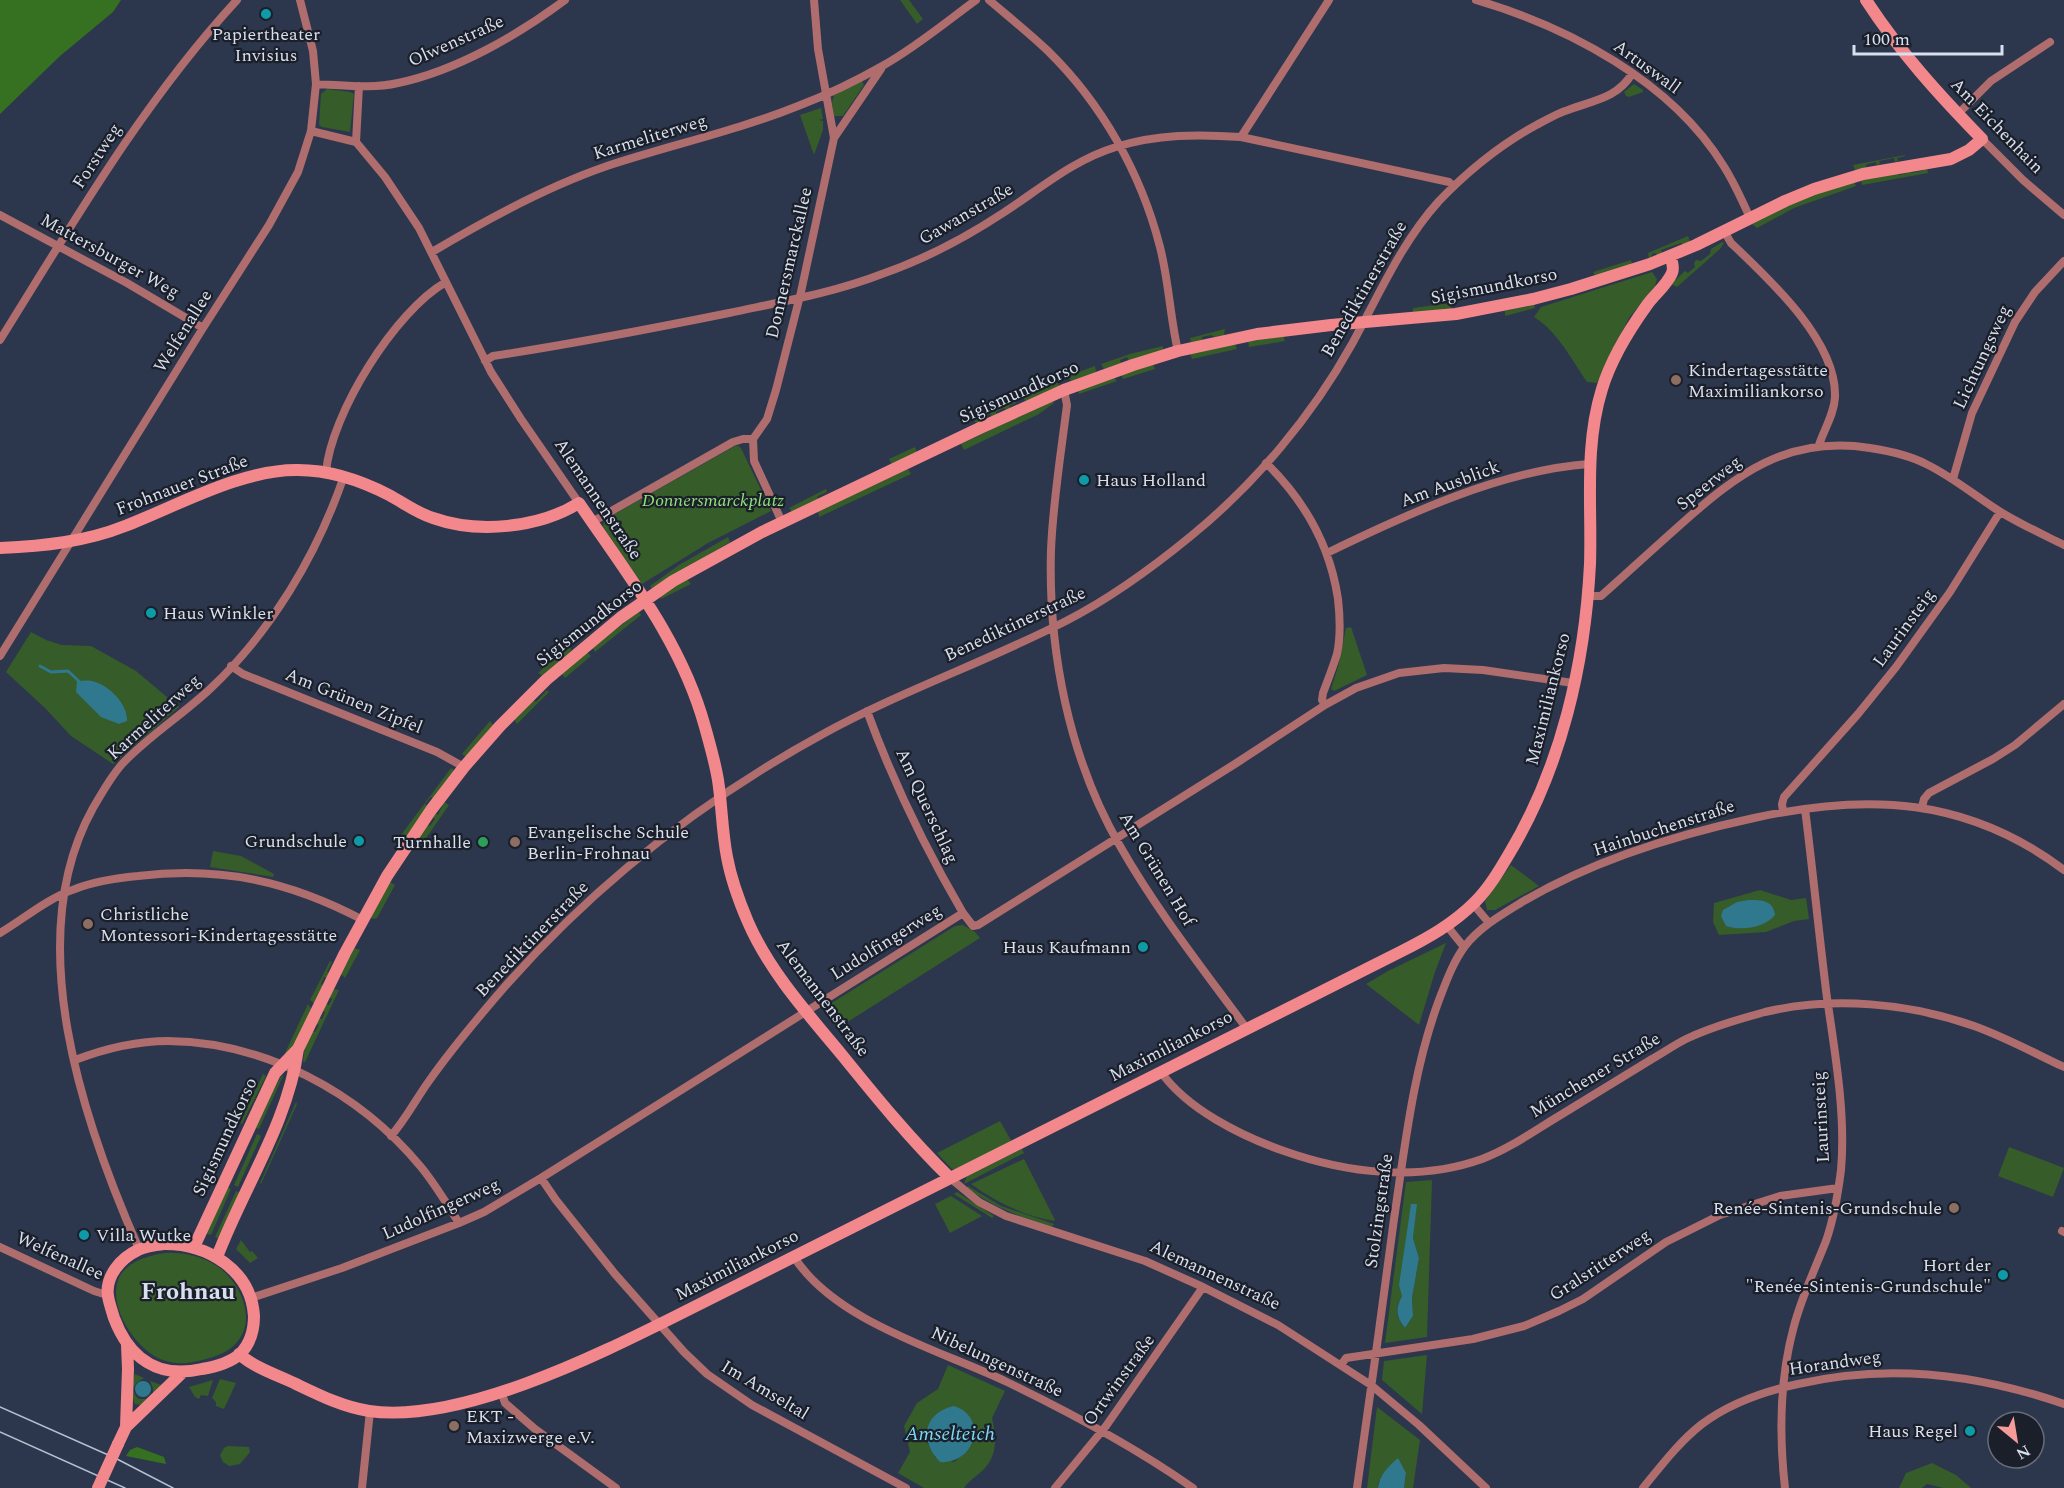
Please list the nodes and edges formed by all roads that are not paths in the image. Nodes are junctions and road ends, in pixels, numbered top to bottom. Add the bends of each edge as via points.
1 (237, 0) edge
2 (300, 0) edge
3 (565, 0) edge
4 (814, 0) edge
5 (976, 0) edge
6 (989, 0) edge
7 (1329, 0) edge
8 (1476, 0) edge
9 (1866, 0) edge
10 (2050, 42) dead end
11 (883, 66) junction
12 (1632, 74) junction
13 (316, 84) junction
14 (359, 86) junction
15 (826, 94) junction
16 (1959, 113) junction
17 (311, 131) junction
18 (1241, 137) junction
19 (834, 138) junction
20 (1982, 139) junction
21 (356, 142) junction
22 (1120, 146) junction
23 (1454, 186) junction
24 (2062, 210) edge
25 (0, 215) edge
26 (1750, 218) junction
27 (1724, 231) junction
28 (59, 246) junction
29 (432, 252) junction
30 (1670, 256) junction
31 (2064, 261) edge
32 (446, 282) junction
33 (800, 298) junction
34 (1363, 322) junction
35 (203, 328) junction
36 (0, 340) edge
37 (1178, 351) junction
38 (485, 361) junction
39 (1064, 390) junction
40 (753, 439) junction
41 (1819, 446) junction
42 (1266, 463) junction
43 (1589, 464) junction
44 (326, 472) junction
45 (344, 476) junction
46 (1953, 479) junction
47 (579, 503) junction
48 (2000, 512) junction
49 (592, 522) junction
50 (782, 522) junction
51 (71, 542) junction
52 (2064, 545) edge
53 (0, 548) edge
54 (1328, 553) junction
55 (1588, 596) junction
56 (645, 600) junction
57 (1053, 627) junction
58 (0, 656) edge
59 (231, 666) junction
60 (1573, 683) junction
61 (2064, 704) edge
62 (1325, 705) junction
63 (867, 711) junction
64 (464, 767) junction
65 (720, 797) junction
66 (1922, 807) junction
67 (1805, 809) junction
68 (1782, 812) junction
69 (1116, 838) junction
70 (2064, 870) edge
71 (64, 893) junction
72 (1473, 903) junction
73 (963, 913) junction
74 (363, 920) junction
75 (1489, 923) junction
76 (1447, 926) junction
77 (1481, 930) joint
78 (0, 933) edge
79 (1464, 947) junction
80 (1828, 1004) junction
81 (806, 1011) junction
82 (1247, 1029) junction
83 (298, 1049) junction
84 (75, 1060) junction
85 (282, 1065) junction
86 (2064, 1066) edge
87 (295, 1070) junction
88 (1161, 1072) junction
89 (391, 1136) junction
90 (1401, 1172) junction
91 (541, 1178) junction
92 (950, 1178) junction
93 (1838, 1188) junction
94 (459, 1223) junction
95 (194, 1246) junction
96 (0, 1247) edge
97 (139, 1249) junction
98 (217, 1257) junction
99 (794, 1257) junction
100 (1203, 1287) junction
101 (107, 1295) junction
102 (250, 1298) junction
103 (660, 1324) junction
104 (127, 1345) junction
105 (1376, 1353) junction
106 (239, 1354) junction
107 (1341, 1365) junction
108 (183, 1372) junction
109 (1371, 1385) junction
110 (1784, 1387) junction
111 (501, 1391) junction
112 (2064, 1404) edge
113 (370, 1411) junction
114 (126, 1427) junction
115 (1102, 1432) junction
116 (98, 1488) edge
117 (362, 1488) edge
118 (616, 1488) edge
119 (906, 1488) edge
120 (1055, 1488) edge
121 (1193, 1488) edge
122 (1357, 1488) edge
123 (1486, 1488) edge
124 (1643, 1488) edge
125 (1785, 1488) edge

1 - 28 street, Forstweg via 173,75
2 - 13 street, Welfenallee via 313,51
3 - 14 street, Olwenstraße via 511,35 440,70 398,84
4 - 15 street, Donnersmarckallee
5 - 11 street, Karmeliterweg
6 - 22 street via 1068,72
7 - 18 street
8 - 12 street, Artuswall via 1568,35
9 - 16 street, Am Eichenhain via 1900,49
10 - 16 street via 1991,81
11 - 15 street, Karmeliterweg
11 - 19 street, Karmeliterweg
12 - 23 street, Benediktinerstraße via 1615,93 1564,111 1510,141
12 - 26 street, Artuswall via 1663,97 1703,138 1722,164
13 - 14 street, Olwenstraße
13 - 17 street, Welfenallee
14 - 21 street
15 - 19 street, Donnersmarckallee
15 - 29 street, Karmeliterweg via 747,124 586,174 511,208
16 - 20 street, Am Eichenhain
17 - 21 street
17 - 35 street, Welfenallee via 286,195
18 - 22 street, Gawanstraße via 1179,135
18 - 23 street, Gawanstraße
19 - 33 street, Donnersmarckallee
20 - 24 street, Am Eichenhain via 2023,180
20 - 26 street, Sigismundkorso via 1951,159 1856,175
21 - 29 street, Alemannenstraße via 408,210
22 - 33 street, Gawanstraße via 1072,167 979,229 912,263
22 - 37 street via 1160,247
23 - 34 street, Benediktinerstraße via 1399,255
25 - 28 street, Mattersburger Weg
26 - 27 street, Sigismundkorso
27 - 30 street, Sigismundkorso
27 - 41 street via 1790,303 1825,357 1835,398
28 - 35 street, Mattersburger Weg
28 - 36 street, Forstweg
29 - 32 street, Alemannenstraße
30 - 34 street, Sigismundkorso via 1533,299 1455,314
30 - 43 street, Maximiliankorso via 1671,275 1619,349 1602,388
31 - 46 street, Lichtungsweg via 2015,322 1972,413
32 - 38 street, Alemannenstraße
32 - 44 street via 416,308 366,370 339,422
33 - 38 street, Gawanstraße
33 - 40 street, Donnersmarckallee via 767,419
34 - 37 street, Sigismundkorso via 1275,331
34 - 42 street, Benediktinerstraße via 1321,392
35 - 51 street, Welfenallee
37 - 39 street, Sigismundkorso
38 - 47 street, Alemannenstraße
39 - 50 street, Sigismundkorso
39 - 57 street, Am Grünen Hof via 1066,405 1051,548
40 - 49 street via 733,442
40 - 50 street via 754,461
41 - 46 street, Speerweg via 1886,450 1927,464
41 - 55 street, Speerweg via 1764,462 1737,478 1601,596
42 - 54 street via 1304,507
42 - 57 street, Benediktinerstraße via 1208,521 1150,568
43 - 54 street, Am Ausblick via 1540,472 1464,494
43 - 55 street, Maximiliankorso
44 - 45 street, Frohnauer Straße
44 - 51 street, Frohnauer Straße via 297,470 250,477 123,527
45 - 47 street, Frohnauer Straße via 434,519 470,526 522,523 560,513
45 - 59 street, Karmeliterweg via 314,550 281,604
46 - 48 street, Speerweg
47 - 49 street, Alemannenstraße
48 - 52 street, Speerweg
48 - 68 street, Laurinsteig via 1933,618 1858,714 1785,797
49 - 56 street, Alemannenstraße
50 - 56 street, Sigismundkorso
51 - 53 street, Frohnauer Straße
51 - 58 street, Welfenallee
54 - 62 street via 1340,630 1323,693
55 - 60 street, Maximiliankorso
56 - 64 street, Sigismundkorso via 546,680
56 - 65 street, Alemannenstraße via 672,644 694,693
57 - 63 street, Benediktinerstraße
57 - 69 street, Am Grünen Hof via 1073,730
59 - 64 street, Am Grünen Zipfel via 437,752
59 - 71 street, Karmeliterweg via 186,712 122,764 104,788 71,856
60 - 62 street, Ludolfingerweg via 1473,669 1431,669 1380,678
60 - 72 street, Maximiliankorso via 1551,767 1534,808 1499,871
61 - 66 street via 2015,745 1929,792
62 - 69 street, Ludolfingerweg
63 - 65 street, Benediktinerstraße
63 - 73 street, Am Querschlag via 910,815
64 - 74 street, Sigismundkorso via 412,837
65 - 81 street, Alemannenstraße via 727,858 748,921 769,961
65 - 89 street, Benediktinerstraße via 659,840 558,931 508,983
66 - 67 street, Hainbuchenstraße via 1887,803
66 - 70 street, Hainbuchenstraße via 2014,838
67 - 68 street, Hainbuchenstraße
67 - 80 street, Laurinsteig
68 - 75 street, Hainbuchenstraße via 1646,848 1548,888
69 - 73 street, Ludolfingerweg via 978,925 973,926
69 - 82 street, Am Grünen Hof via 1172,927
71 - 74 street via 130,877 226,874 298,891
71 - 78 street
71 - 84 street, Karmeliterweg via 60,936 62,986
72 - 75 street
72 - 76 street, Maximiliankorso
73 - 81 street, Ludolfingerweg
74 - 83 street, Sigismundkorso
75 - 77 street, Hainbuchenstraße
76 - 79 street
76 - 82 street, Maximiliankorso
77 - 79 street, Stolzingstraße
79 - 90 street, Stolzingstraße via 1446,982 1426,1043
80 - 86 street, Münchener Straße via 1883,1005 1936,1015 1979,1028
80 - 90 street, Münchener Straße via 1767,1012 1686,1039 1497,1152 1454,1167
80 - 93 street, Laurinsteig via 1841,1122
81 - 91 street, Ludolfingerweg
81 - 92 street, Alemannenstraße
82 - 88 street, Maximiliankorso
83 - 85 street, Sigismundkorso
83 - 87 street, Sigismundkorso
84 - 85 street via 111,1048 166,1041 227,1047
84 - 97 street, Karmeliterweg via 85,1103
85 - 87 street
85 - 95 street, Sigismundkorso
87 - 89 street via 352,1103
87 - 98 street, Sigismundkorso via 281,1113
88 - 90 street, Münchener Straße via 1212,1117 1268,1146 1336,1166
88 - 92 street, Maximiliankorso
89 - 94 street via 421,1167
90 - 105 street, Stolzingstraße
91 - 94 street, Ludolfingerweg
91 - 103 street, Im Amseltal via 615,1274
92 - 99 street, Maximiliankorso
92 - 100 street, Alemannenstraße via 979,1202 1006,1216 1145,1262
93 - 105 street, Gralsritterweg via 1780,1196 1720,1215 1659,1246 1584,1299 1524,1326 1473,1339
93 - 110 street, Laurinsteig via 1826,1239 1793,1327
94 - 102 street, Ludolfingerweg via 352,1265
95 - 97 street via 165,1244
95 - 98 street
96 - 101 street, Welfenallee
97 - 101 street via 114,1271
98 - 102 street via 237,1273
99 - 103 street, Maximiliankorso
99 - 115 street, Nibelungenstraße via 822,1289 885,1329 1007,1382
100 - 107 street, Alemannenstraße via 1278,1325
100 - 115 street, Ortwinstraße
101 - 104 street
102 - 106 street via 254,1329
103 - 111 street, Maximiliankorso via 592,1357
103 - 119 street, Im Amseltal via 707,1374 734,1394
104 - 108 street via 154,1366
104 - 114 street
105 - 107 street, Gralsritterweg via 1346,1358
105 - 109 street, Stolzingstraße
106 - 108 street via 214,1366
106 - 113 street, Maximiliankorso via 330,1399
107 - 109 street, Alemannenstraße
108 - 114 street
109 - 122 street, Stolzingstraße
109 - 123 street, Alemannenstraße
110 - 112 street, Horandweg via 1853,1374 1927,1373 1984,1381
110 - 124 street, Horandweg via 1730,1407 1702,1425
110 - 125 street, Laurinsteig via 1781,1434
111 - 113 street, Maximiliankorso via 421,1411
111 - 118 street via 505,1403 535,1429
113 - 117 street
114 - 116 street, bridge
115 - 120 street, Ortwinstraße
115 - 121 street, Nibelungenstraße

